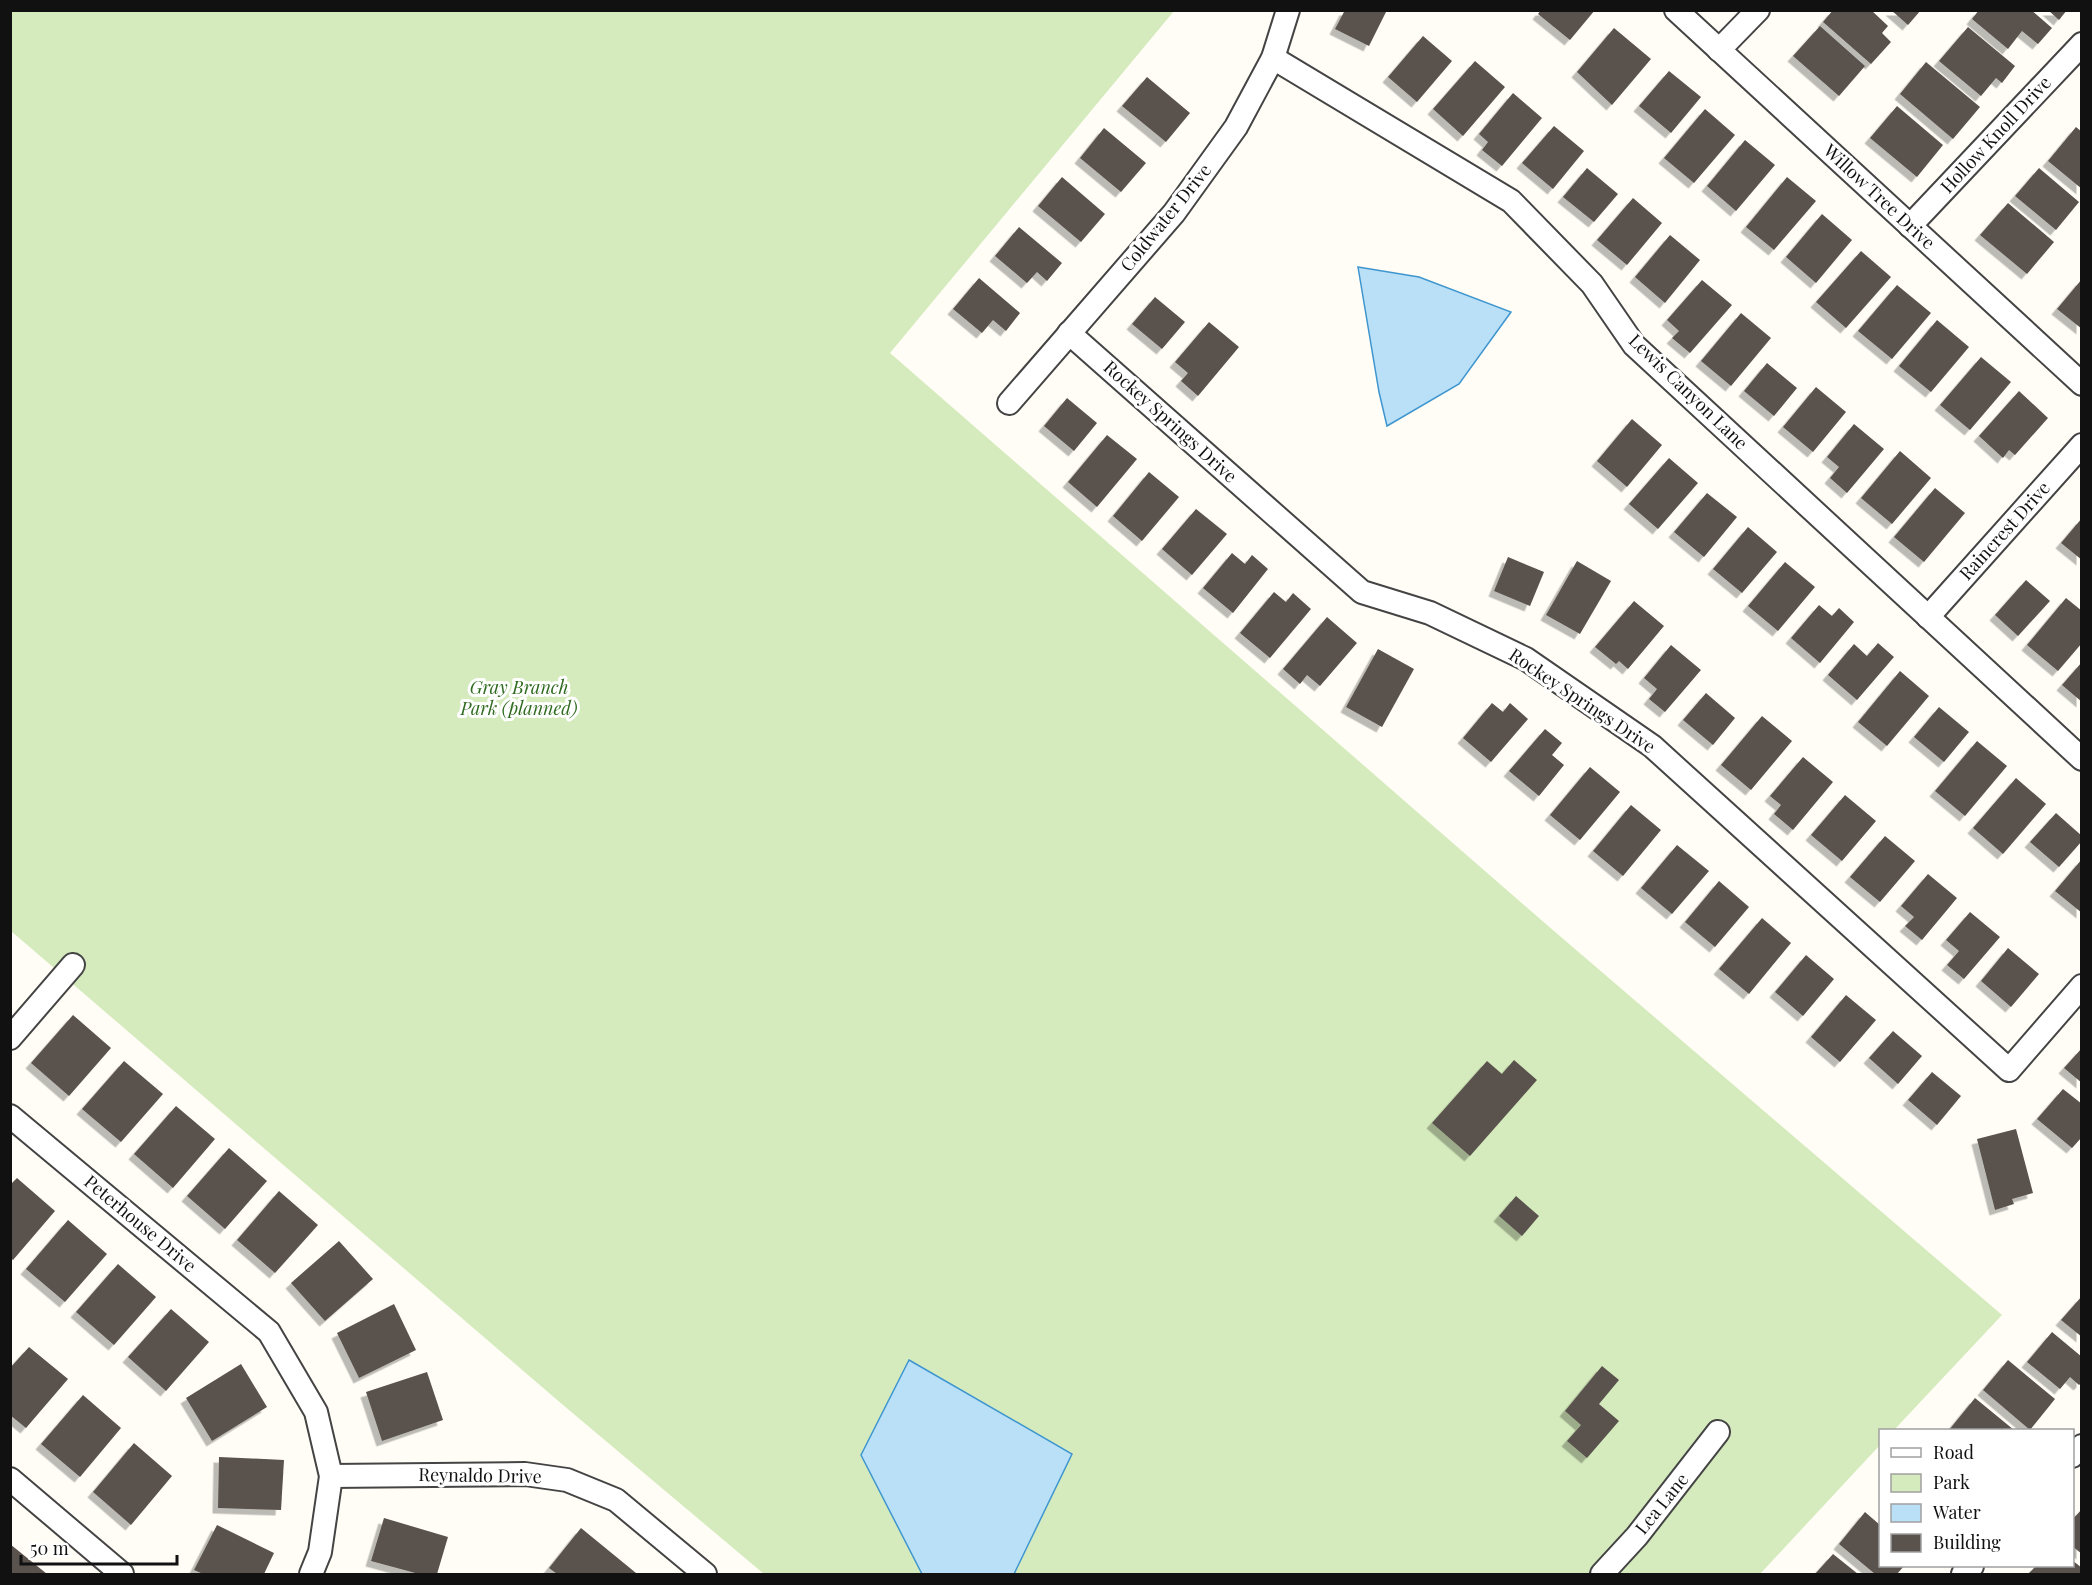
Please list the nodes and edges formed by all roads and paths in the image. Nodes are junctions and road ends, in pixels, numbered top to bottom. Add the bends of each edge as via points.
1 (1288, 10) edge
2 (1676, 10) edge
3 (1758, 10) edge
4 (2082, 44) edge
5 (1719, 50) junction
6 (1273, 58) junction
7 (1910, 225) junction
8 (1069, 333) junction
9 (2082, 384) edge
10 (1010, 403) dead end
11 (2082, 446) edge
12 (1928, 617) junction
13 (2082, 759) edge
14 (73, 965) dead end
15 (2082, 986) edge
16 (10, 1038) edge
17 (10, 1116) edge
18 (1718, 1431) dead end
19 (331, 1476) junction
20 (10, 1479) edge
21 (694, 1571) edge
22 (122, 1575) edge
23 (311, 1575) edge
24 (1602, 1575) edge

1 - 6 street, Coldwater Drive
2 - 5 street, Willow Tree Drive
3 - 5 street
4 - 7 street, Hollow Knoll Drive
5 - 7 street, Willow Tree Drive
6 - 8 street, Coldwater Drive via 1236,127 1174,213
6 - 12 street, Lewis Canyon Lane via 1511,201 1592,284 1634,345
7 - 9 street, Willow Tree Drive
8 - 10 street, Coldwater Drive
8 - 15 street, Rockey Springs Drive via 1362,592 1430,613 1526,658 1652,746 2009,1070
11 - 12 street, Raincrest Drive
12 - 13 street, Lewis Canyon Lane
14 - 16 street
17 - 19 street, Peterhouse Drive via 269,1332 316,1412
18 - 24 street, Lea Lane
19 - 21 street, Reynaldo Drive via 525,1474 567,1480 616,1500
19 - 23 street via 320,1552
20 - 22 street

